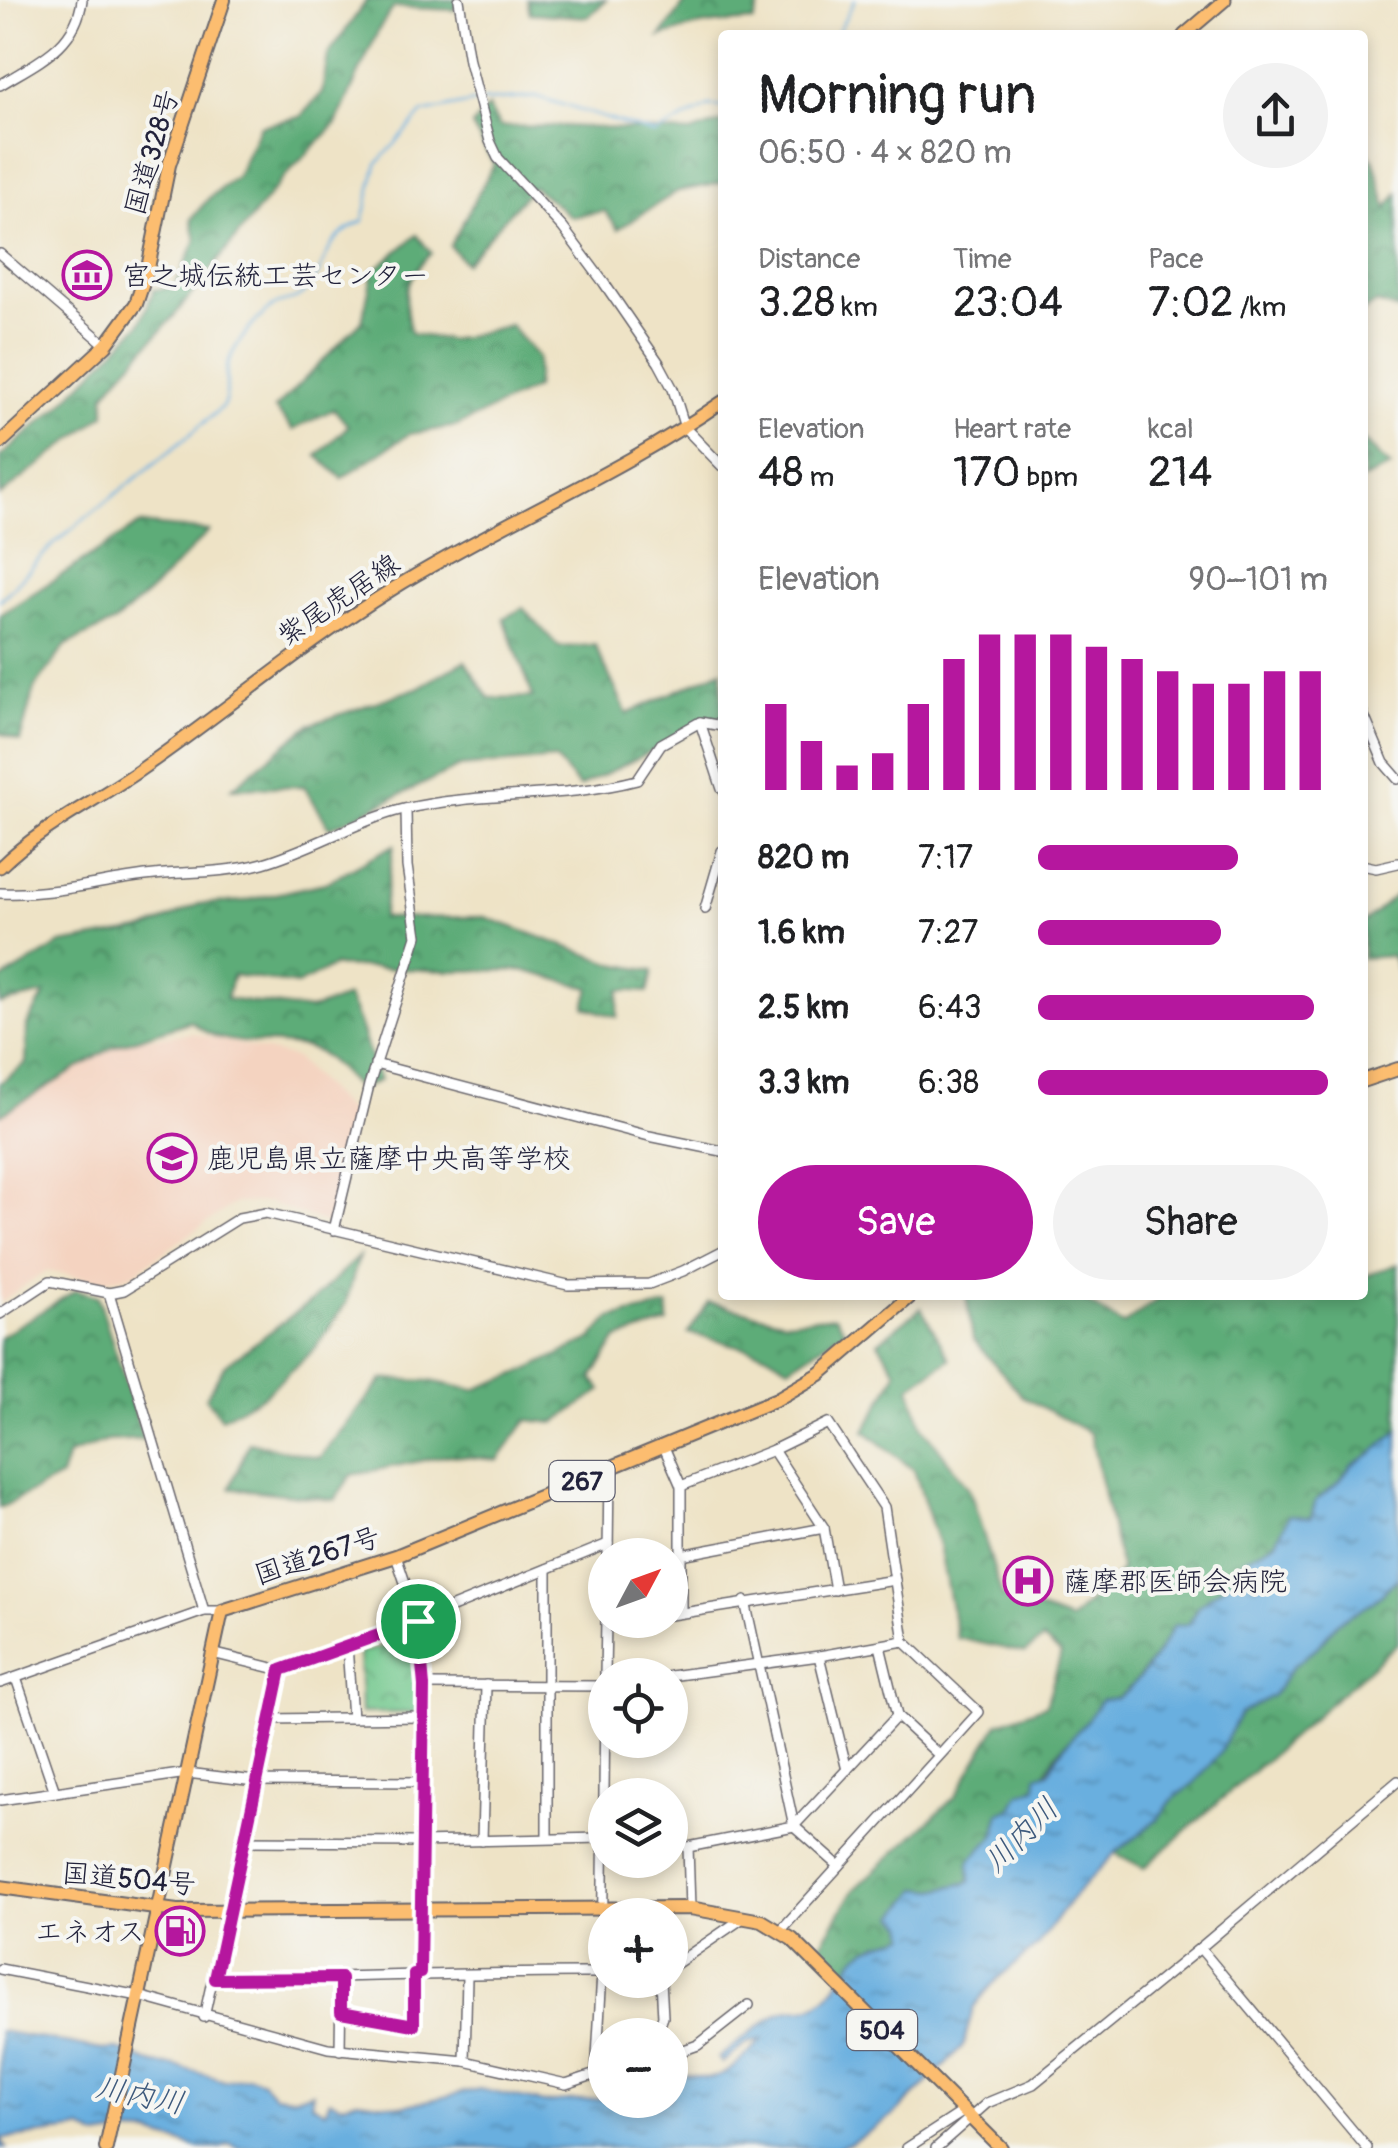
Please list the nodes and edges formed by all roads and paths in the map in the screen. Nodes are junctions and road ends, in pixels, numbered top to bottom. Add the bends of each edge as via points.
1 (82, 0) edge
2 (224, 0) edge
3 (459, 0) edge
4 (1225, 0) edge
5 (1190, 30) edge
6 (0, 84) edge
7 (0, 254) edge
8 (106, 345) junction
9 (718, 405) edge
10 (685, 428) junction
11 (0, 443) edge
12 (718, 462) edge
13 (700, 722) junction
14 (718, 725) edge
15 (1368, 725) edge
16 (718, 777) edge
17 (1398, 779) edge
18 (406, 809) junction
19 (1398, 863) edge
20 (718, 864) edge
21 (1368, 866) edge
22 (0, 868) edge
23 (0, 892) edge
24 (705, 908) dead end
25 (375, 1064) junction
26 (1398, 1069) edge
27 (1368, 1079) edge
28 (718, 1150) edge
29 (334, 1230) junction
30 (718, 1253) edge
31 (108, 1294) junction
32 (906, 1300) edge
33 (0, 1314) edge
34 (664, 1447) junction
35 (773, 1450) junction
36 (608, 1470) junction
37 (681, 1486) junction
38 (824, 1528) junction
39 (608, 1538) edge
40 (681, 1538) edge
41 (688, 1554) edge
42 (396, 1556) junction
43 (588, 1556) edge
44 (547, 1569) junction
45 (895, 1580) junction
46 (835, 1590) junction
47 (745, 1601) junction
48 (204, 1611) junction
49 (222, 1611) junction
50 (688, 1612) edge
51 (418, 1621) junction
52 (904, 1641) junction
53 (347, 1645) junction
54 (880, 1646) junction
55 (212, 1653) junction
56 (819, 1656) junction
57 (759, 1662) junction
58 (281, 1670) junction
59 (688, 1673) edge
60 (16, 1678) junction
61 (0, 1683) edge
62 (486, 1685) junction
63 (424, 1686) junction
64 (547, 1686) junction
65 (588, 1686) edge
66 (897, 1716) junction
67 (423, 1717) junction
68 (352, 1718) junction
69 (269, 1719) junction
70 (939, 1756) junction
71 (847, 1770) junction
72 (187, 1774) junction
73 (255, 1781) junction
74 (1398, 1781) edge
75 (422, 1782) junction
76 (55, 1792) junction
77 (1, 1800) edge
78 (0, 1812) edge
79 (794, 1826) junction
80 (546, 1837) junction
81 (588, 1838) edge
82 (482, 1841) junction
83 (243, 1842) junction
84 (420, 1842) junction
85 (839, 1866) junction
86 (0, 1888) edge
87 (588, 1906) edge
88 (690, 1908) joint
89 (229, 1909) junction
90 (418, 1909) junction
91 (158, 1910) junction
92 (745, 1916) junction
93 (780, 1930) junction
94 (1200, 1948) junction
95 (688, 1956) edge
96 (0, 1969) edge
97 (417, 1973) junction
98 (588, 1973) edge
99 (467, 1976) junction
100 (341, 1978) junction
101 (215, 1979) junction
102 (138, 2000) junction
103 (748, 2005) dead end
104 (341, 2012) junction
105 (204, 2016) junction
106 (688, 2049) edge
107 (340, 2050) junction
108 (465, 2060) junction
109 (588, 2077) edge
110 (963, 2111) junction
111 (106, 2148) edge
112 (908, 2148) edge
113 (936, 2148) edge
114 (1001, 2148) edge
115 (1367, 2148) edge

1 - 6 street via 67,42
2 - 8 highway, 国道328号 via 169,165 142,287
3 - 10 street via 469,62 498,158 563,228 659,362
4 - 5 main road
7 - 8 street
8 - 11 highway, 国道328号
9 - 10 main road, 紫尾虎居線
10 - 12 street
10 - 22 main road, 紫尾虎居線 via 391,590 141,769 59,818
13 - 14 street
13 - 16 street
13 - 18 street via 661,744 637,780
15 - 17 street
18 - 23 street via 260,864 71,890
18 - 25 street via 417,936
19 - 21 street
20 - 24 street
25 - 28 street
25 - 29 street
26 - 27 highway
29 - 30 street via 568,1285 649,1284
29 - 31 street via 266,1214 239,1218
31 - 33 street via 50,1282
31 - 48 street
32 - 34 highway, 国道267号 / 267 via 800,1386
34 - 36 highway, 国道267号 / 267
34 - 37 street
35 - 37 street
35 - 38 street
35 - 45 street via 828,1423 884,1507
36 - 39 street
36 - 42 highway, 国道267号 / 267
37 - 40 street
38 - 41 street
38 - 46 street
42 - 49 highway, 国道267号 / 267
42 - 51 street
43 - 44 street
44 - 51 street
44 - 64 street
45 - 46 street
45 - 52 street
46 - 47 street
47 - 50 street
47 - 57 street
48 - 49 street
48 - 60 street
49 - 55 highway
51 - 53 street
51 - 63 street
52 - 54 street
52 - 70 street via 979,1712
53 - 58 street
53 - 68 street
54 - 56 street
54 - 66 street
55 - 58 street
55 - 72 highway
56 - 57 street
56 - 71 street
57 - 59 street
57 - 79 street
58 - 69 street
60 - 61 street
60 - 76 street
62 - 63 street
62 - 64 street
62 - 82 street
63 - 67 street
64 - 65 street
64 - 80 street
66 - 70 street
66 - 71 street
67 - 68 street
67 - 75 street
68 - 69 street
69 - 73 street
70 - 85 street
71 - 79 street
72 - 73 street
72 - 76 street
72 - 91 highway
73 - 75 street
73 - 83 street
74 - 94 street
75 - 84 street
76 - 77 street
77 - 78 street
79 - 85 street
79 - 88 street via 688,1847
80 - 81 street
80 - 82 street
82 - 84 street
83 - 84 street
83 - 89 street
84 - 90 street
85 - 93 street
86 - 91 highway, 国道504号 / 504
87 - 90 highway, 国道504号 / 504
88 - 92 highway, 国道504号 / 504
89 - 90 highway, 国道504号 / 504
89 - 91 highway, 国道504号 / 504
89 - 101 street
90 - 97 street
91 - 102 highway
92 - 93 highway, 国道504号 / 504
92 - 95 street
93 - 110 highway, 国道504号 / 504
94 - 110 street via 1032,2084
94 - 115 street
96 - 102 street
97 - 99 street
97 - 100 street
97 - 104 street via 414,2025
98 - 99 street
99 - 108 street
100 - 101 street
100 - 104 street
101 - 105 street
102 - 105 street
102 - 111 highway
103 - 106 street
104 - 107 street
105 - 107 street
107 - 108 street
108 - 109 street via 566,2084
110 - 112 street
110 - 113 street
110 - 114 highway, 国道504号 / 504

